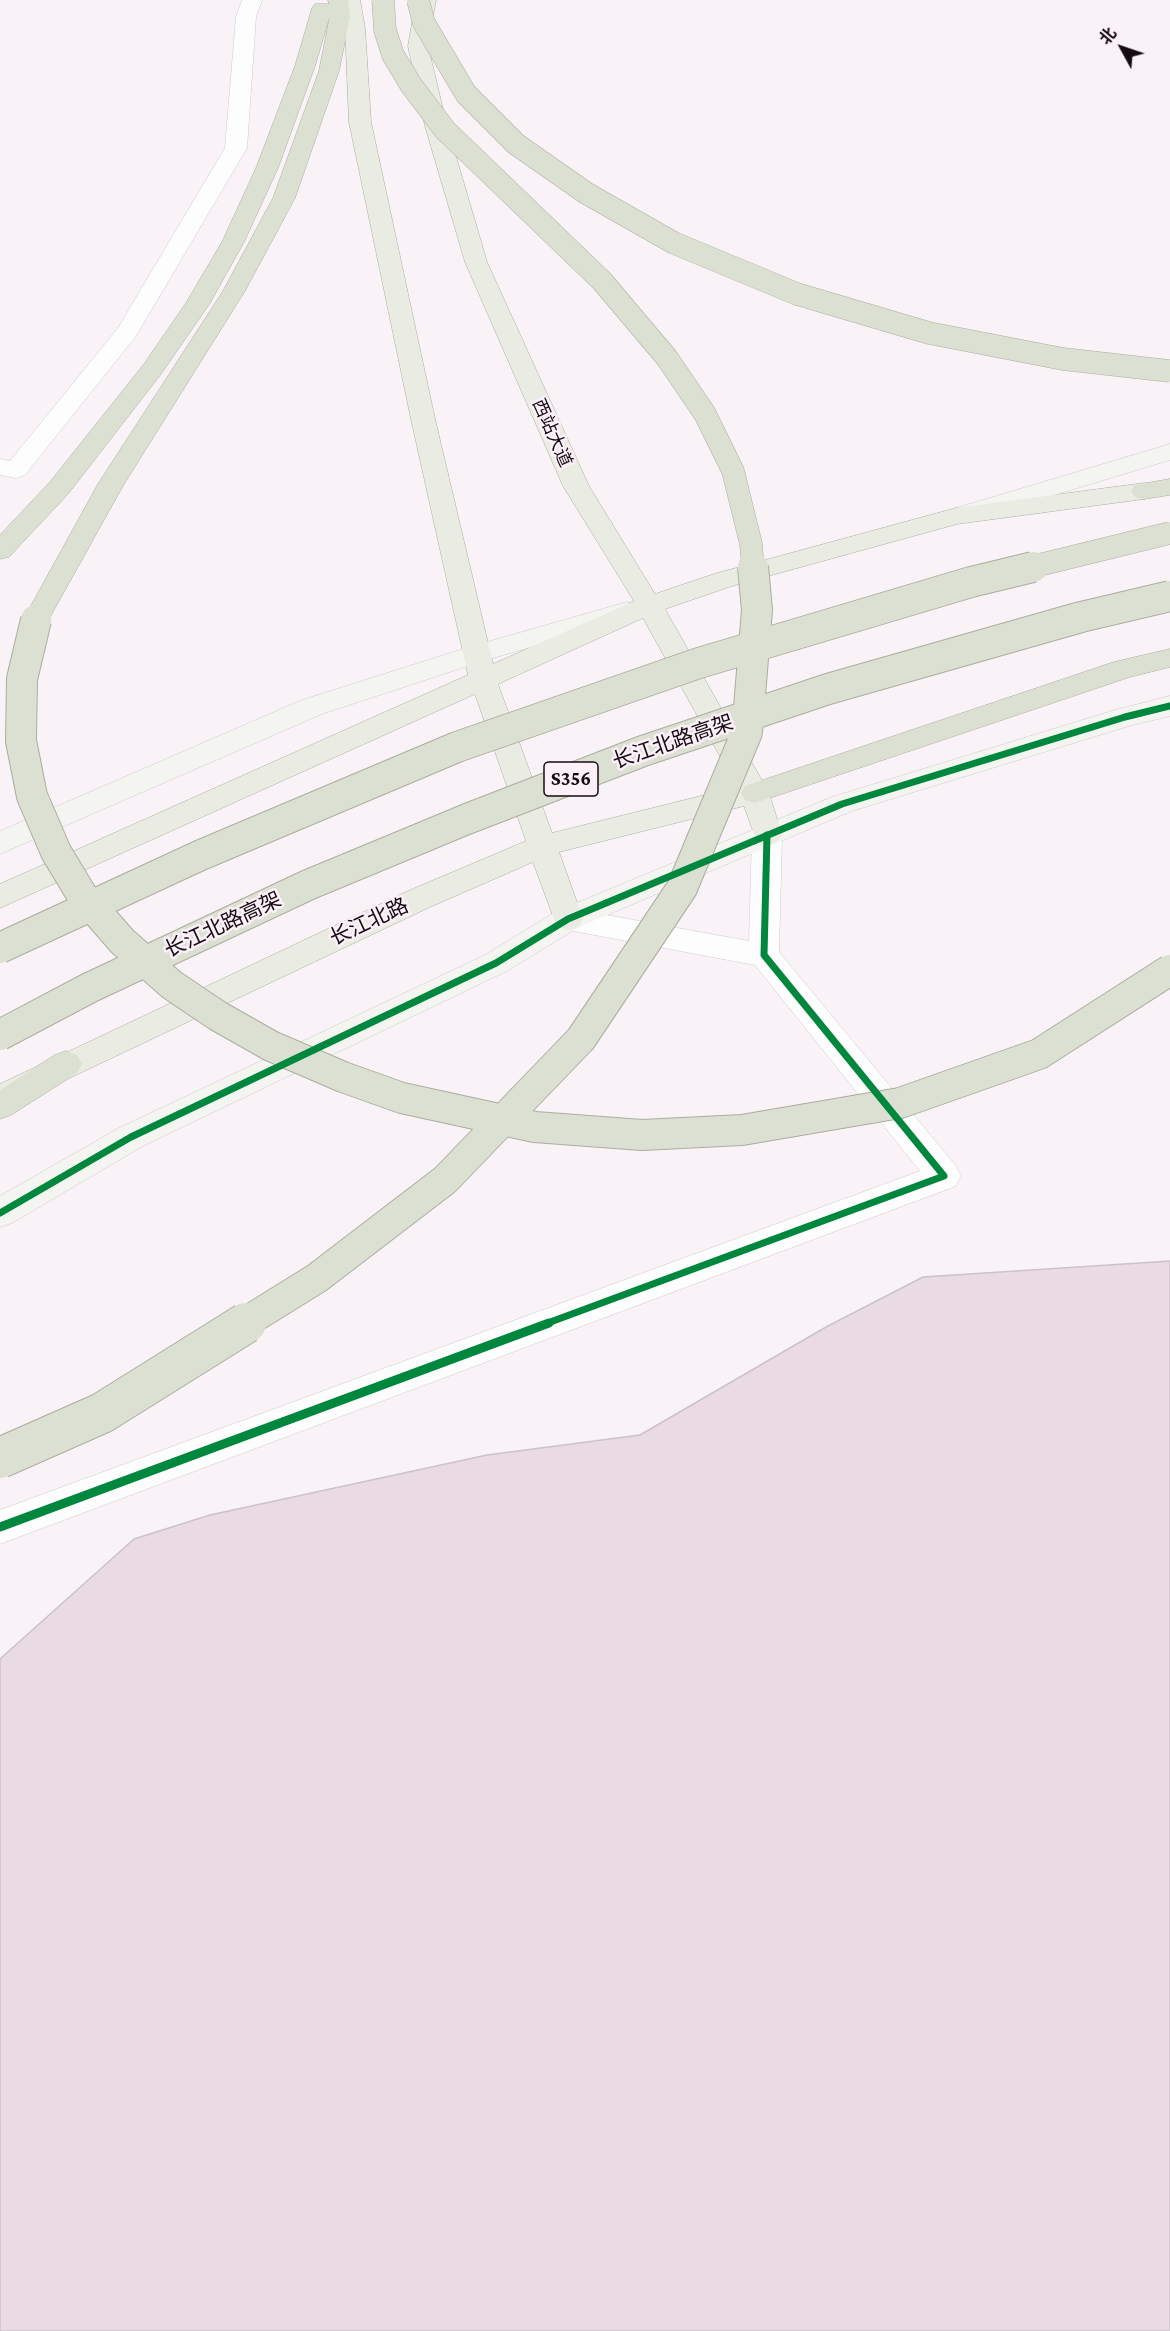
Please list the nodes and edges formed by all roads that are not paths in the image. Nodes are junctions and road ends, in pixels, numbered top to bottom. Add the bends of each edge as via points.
1 (252, 0) edge
2 (324, 0) edge
3 (338, 0) edge
4 (350, 0) edge
5 (383, 0) edge
6 (418, 0) edge
7 (426, 0) edge
8 (1170, 370) edge
9 (1170, 452) edge
10 (0, 467) edge
11 (1170, 487) edge
12 (1144, 491) joint
13 (956, 516) junction
14 (1170, 533) edge
15 (0, 551) edge
16 (1170, 596) edge
17 (649, 605) junction
18 (1170, 658) edge
19 (479, 667) junction
20 (1170, 706) edge
21 (755, 793) junction
22 (767, 835) junction
23 (0, 843) edge
24 (541, 846) junction
25 (0, 897) edge
26 (568, 920) junction
27 (0, 948) edge
28 (764, 955) junction
29 (1170, 970) edge
30 (0, 1035) edge
31 (66, 1064) junction
32 (0, 1098) edge
33 (0, 1106) edge
34 (0, 1213) edge
35 (0, 1458) edge
36 (0, 1527) edge

1 - 10 street via 246,17 236,148 128,331 16,470
2 - 15 highway via 305,66 267,168 233,243 198,303 153,369 59,488
3 - 29 highway, bridge via 340,16 329,71 284,198 234,291 111,484 36,620 22,679 21,741 32,796 56,852 82,895 122,941 172,985 271,1046 343,1077 402,1098 535,1127 642,1135 742,1130 900,1103 1039,1054
4 - 19 main road via 360,122
5 - 35 highway, bridge via 385,30 393,55 411,85 460,145 602,281 667,358 705,414 733,471 750,544 757,610 747,732 682,888 582,1039 445,1180 317,1278 102,1413
6 - 8 highway, bridge via 424,23 466,94 516,144 586,193 674,243 797,294 929,333 1063,359
7 - 17 main road, 西站大道 via 418,46 436,126 476,262 576,486
9 - 13 street
11 - 12 highway
12 - 13 main road
13 - 17 main road via 723,580
14 - 27 highway, bridge via 971,582 699,663 468,743 201,855
16 - 30 highway, 长江北路高架 / S356, bridge via 1081,617 828,689 643,751 308,885 89,988
17 - 19 street
17 - 21 main road, 西站大道
18 - 21 highway via 1124,669
19 - 23 street via 312,707
19 - 24 main road
19 - 25 main road
20 - 22 street via 842,804
21 - 22 main road, 西站大道
21 - 24 main road, 长江北路
22 - 26 street
22 - 28 street
24 - 26 main road
24 - 31 main road, 长江北路 via 418,899
26 - 28 street
26 - 34 street via 496,963 131,1137
28 - 36 street via 944,1176
31 - 32 main road, 长江北路
31 - 33 highway

